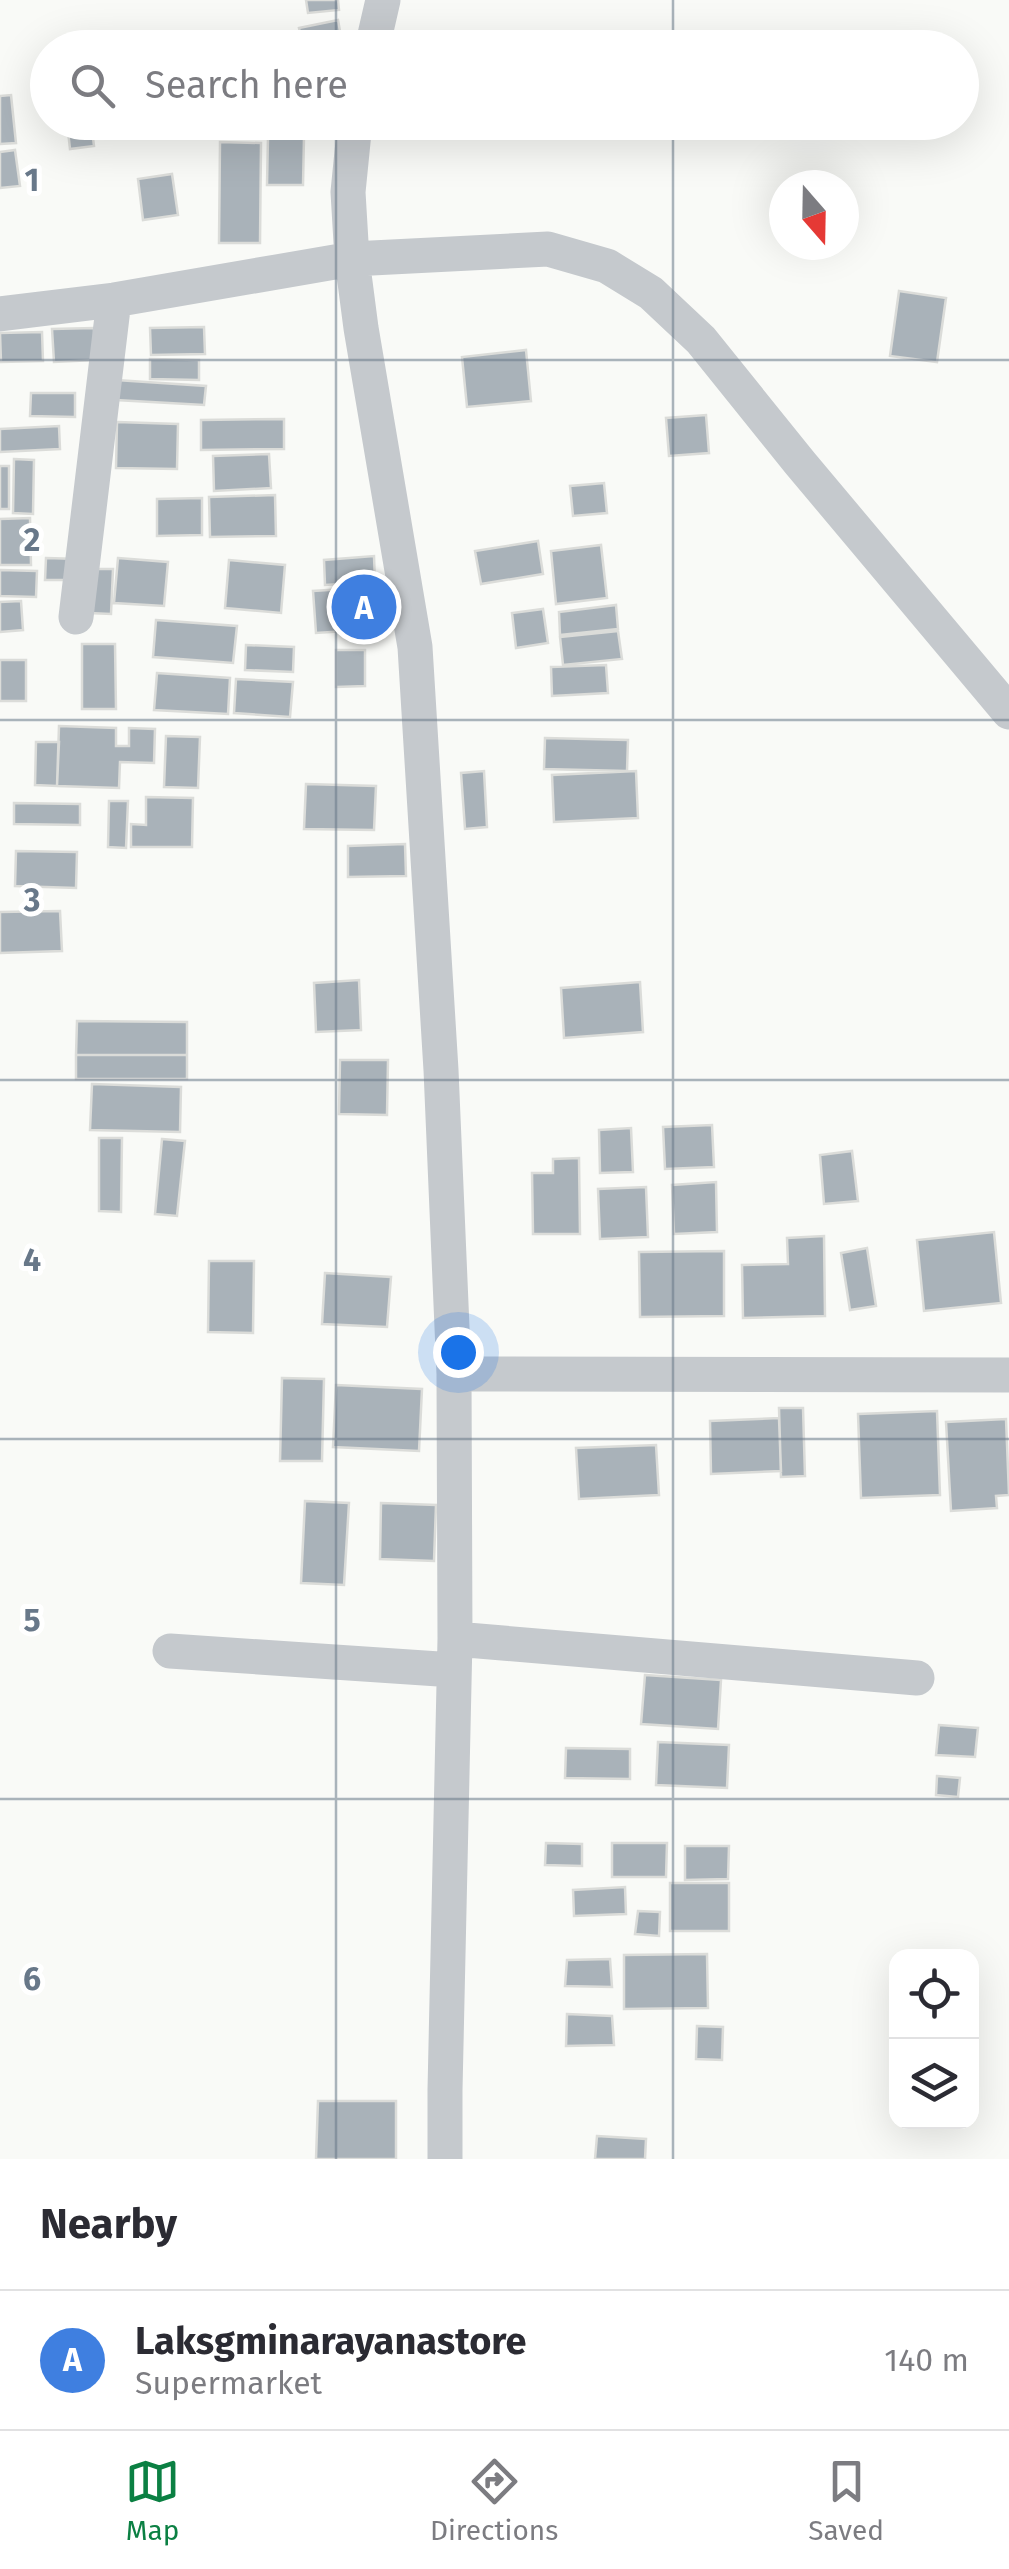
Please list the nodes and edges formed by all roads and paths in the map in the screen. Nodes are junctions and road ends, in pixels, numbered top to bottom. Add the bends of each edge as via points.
1 (383, 0) edge
2 (376, 30) edge
3 (353, 140) edge
4 (352, 259) junction
5 (114, 300) junction
6 (0, 314) edge
7 (76, 617) dead end
8 (1009, 712) edge
9 (454, 1374) junction
10 (1009, 1376) edge
11 (170, 1651) dead end
12 (454, 1654) junction
13 (917, 1678) dead end
14 (445, 2159) edge

1 - 2 street
3 - 4 street
4 - 5 street
4 - 8 street via 548,249 607,266 651,293 701,340
4 - 9 street via 415,647
5 - 6 street
5 - 7 street
9 - 10 street
9 - 12 street
11 - 12 street
12 - 13 street
12 - 14 street

